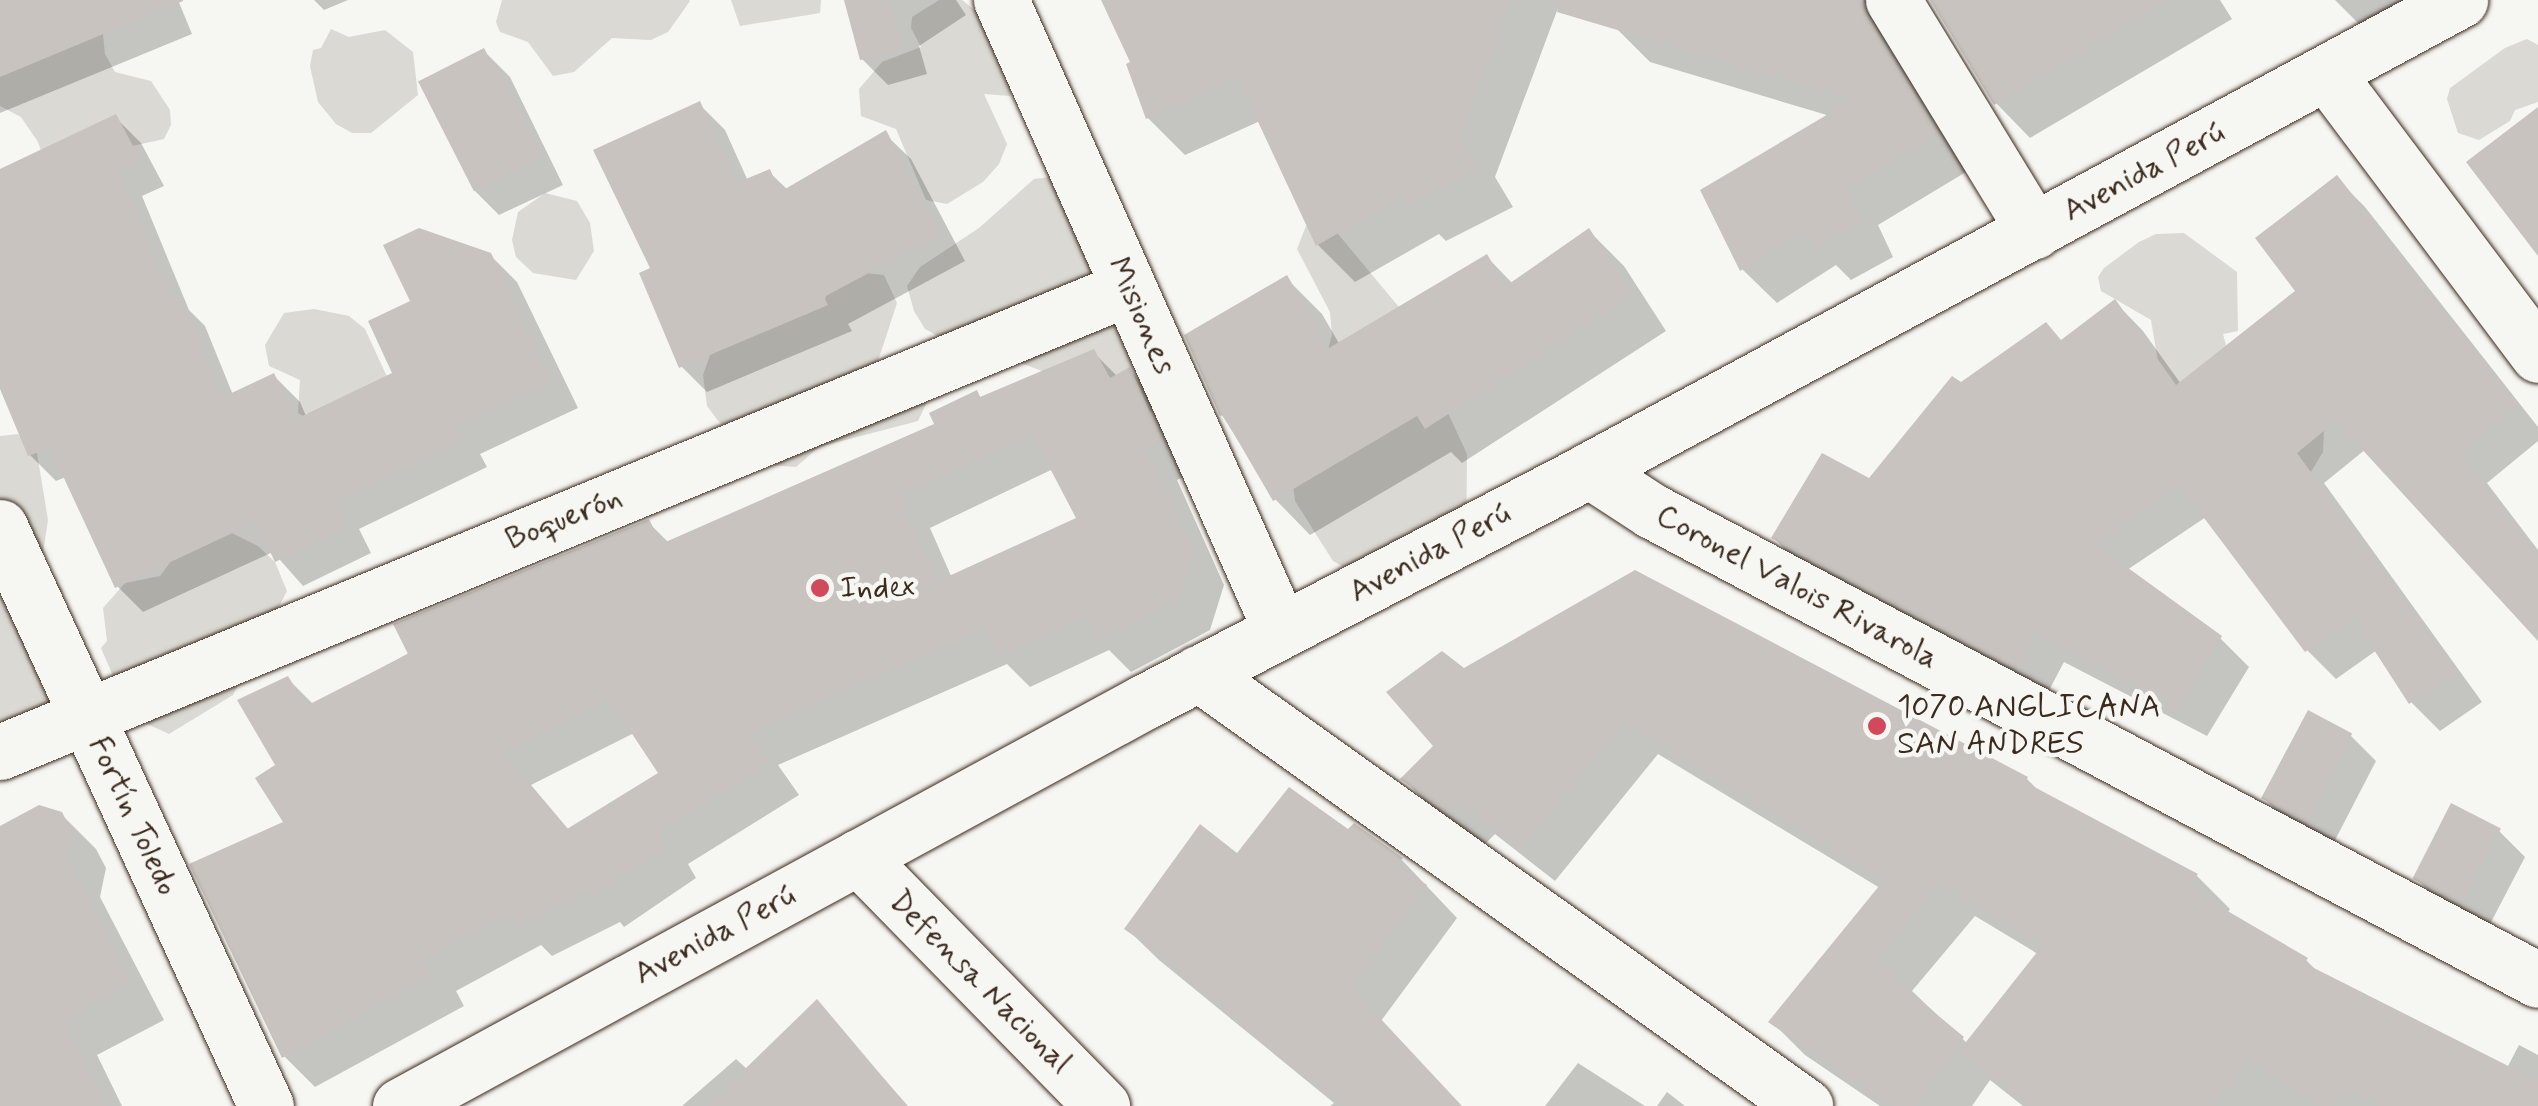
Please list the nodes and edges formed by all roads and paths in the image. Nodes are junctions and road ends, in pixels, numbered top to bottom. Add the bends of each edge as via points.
1 (1001, 0) edge
2 (1894, 0) edge
3 (2460, 0) edge
4 (2328, 75) junction
5 (2034, 231) junction
6 (1128, 288) junction
7 (2538, 355) edge
8 (1589, 470) junction
9 (0, 527) edge
10 (1280, 631) junction
11 (1198, 673) junction
12 (88, 716) junction
13 (0, 752) edge
14 (858, 857) junction
15 (2538, 980) edge
16 (266, 1106) edge
17 (400, 1106) edge
18 (1102, 1106) edge
19 (1805, 1106) edge

1 - 6 street, Misiones
2 - 5 street
3 - 4 street, Avenida Perú
4 - 5 street, Avenida Perú
4 - 7 street
5 - 8 street, Avenida Perú
6 - 10 street, Misiones
6 - 12 street, Boquerón
8 - 10 street, Avenida Perú
8 - 15 street, Coronel Valois Rivarola via 1652,511
9 - 12 street, Fortín Toledo
10 - 11 street, Avenida Perú
11 - 14 street, Avenida Perú
11 - 19 street
12 - 13 street, Boquerón
12 - 16 street, Fortín Toledo
14 - 17 street, Avenida Perú
14 - 18 street, Defensa Nacional

